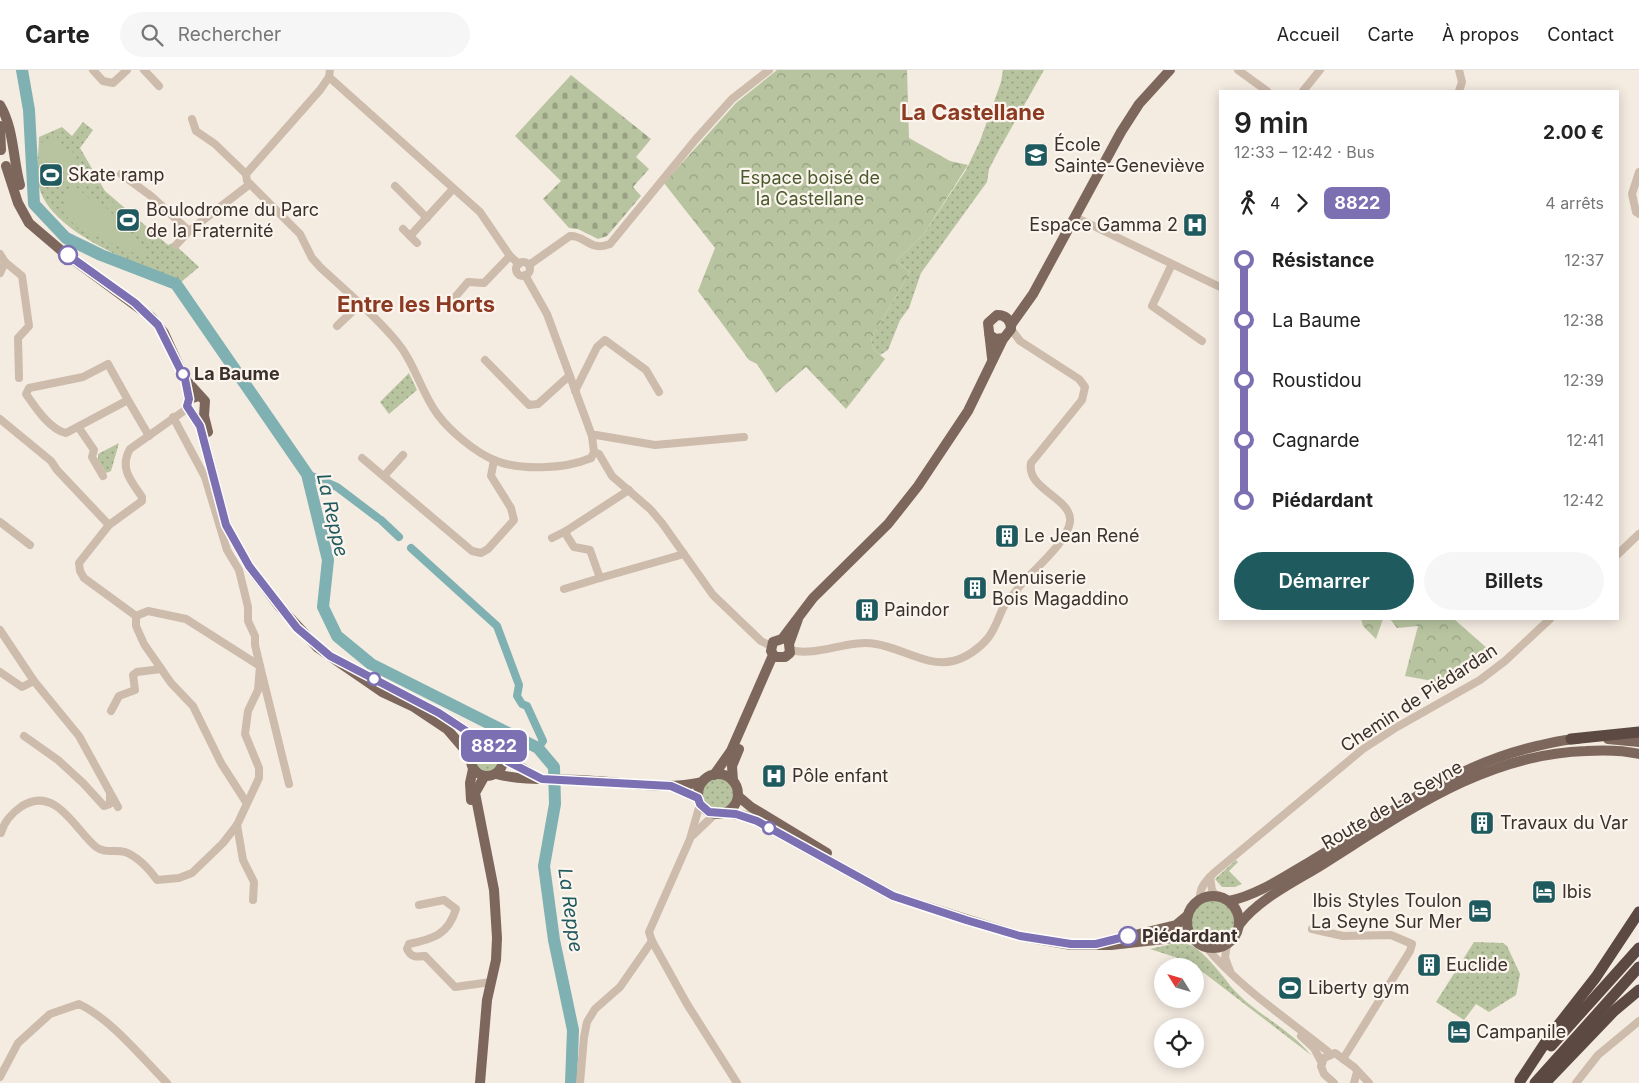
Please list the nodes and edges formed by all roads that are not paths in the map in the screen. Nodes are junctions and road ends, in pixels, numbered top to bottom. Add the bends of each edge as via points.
1 (93, 70) edge
2 (127, 70) edge
3 (144, 70) edge
4 (769, 70) edge
5 (1170, 70) edge
6 (1238, 70) edge
7 (1320, 70) edge
8 (1459, 70) edge
9 (330, 73) edge
10 (159, 86) dead end
11 (1266, 90) edge
12 (1304, 90) edge
13 (1459, 90) edge
14 (0, 105) edge
15 (192, 119) dead end
16 (0, 126) edge
17 (13, 150) junction
18 (1, 151) edge
19 (16, 161) junction
20 (3, 165) edge
21 (1639, 172) edge
22 (121, 174) dead end
23 (246, 174) junction
24 (250, 184) junction
25 (395, 186) dead end
26 (453, 189) junction
27 (1639, 214) edge
28 (1075, 217) junction
29 (427, 218) junction
30 (403, 229) dead end
31 (189, 231) junction
32 (40, 232) junction
33 (410, 236) junction
34 (417, 243) dead end
35 (176, 245) dead end
36 (0, 254) edge
37 (510, 256) junction
38 (5, 262) junction
39 (519, 264) junction
40 (1172, 264) junction
41 (529, 265) junction
42 (0, 273) edge
43 (525, 275) junction
44 (1219, 287) edge
45 (456, 296) dead end
46 (1027, 303) junction
47 (360, 304) junction
48 (1004, 316) junction
49 (337, 326) dead end
50 (1011, 327) junction
51 (989, 334) junction
52 (1003, 339) junction
53 (1020, 340) junction
54 (1202, 342) dead end
55 (992, 359) junction
56 (486, 360) dead end
57 (569, 376) junction
58 (19, 378) dead end
59 (575, 391) junction
60 (659, 392) dead end
61 (128, 400) junction
62 (194, 405) junction
63 (173, 417) junction
64 (0, 419) edge
65 (79, 428) junction
66 (149, 436) junction
67 (592, 436) junction
68 (744, 437) dead end
69 (403, 456) dead end
70 (596, 457) junction
71 (362, 458) dead end
72 (494, 460) junction
73 (103, 476) dead end
74 (384, 476) junction
75 (629, 490) junction
76 (0, 522) edge
77 (109, 525) junction
78 (566, 531) junction
79 (1639, 534) edge
80 (552, 538) dead end
81 (30, 545) dead end
82 (1619, 553) edge
83 (684, 554) junction
84 (600, 578) junction
85 (564, 589) dead end
86 (136, 616) junction
87 (1549, 620) edge
88 (0, 630) edge
89 (787, 644) junction
90 (775, 653) junction
91 (330, 656) junction
92 (260, 666) junction
93 (161, 669) junction
94 (0, 672) edge
95 (34, 681) junction
96 (111, 711) dead end
97 (1639, 732) edge
98 (24, 736) dead end
99 (1571, 739) junction
100 (1639, 742) edge
101 (486, 744) junction
102 (1639, 754) edge
103 (471, 757) junction
104 (503, 757) junction
105 (473, 769) junction
106 (496, 774) junction
107 (714, 775) junction
108 (484, 776) junction
109 (542, 779) junction
110 (733, 781) junction
111 (702, 782) junction
112 (289, 784) dead end
113 (671, 786) junction
114 (110, 793) junction
115 (738, 796) junction
116 (699, 801) junction
117 (246, 802) junction
118 (118, 807) dead end
119 (726, 813) junction
120 (715, 814) junction
121 (237, 825) junction
122 (1, 833) dead end
123 (690, 839) junction
124 (488, 862) junction
125 (1210, 877) junction
126 (1216, 896) junction
127 (254, 900) dead end
128 (1200, 900) junction
129 (913, 901) junction
130 (1229, 901) junction
131 (419, 905) dead end
132 (1639, 912) edge
133 (1188, 916) junction
134 (1239, 924) junction
135 (1312, 929) dead end
136 (1191, 936) junction
137 (651, 939) junction
138 (1228, 943) junction
139 (1096, 944) junction
140 (1206, 947) junction
141 (1639, 948) edge
142 (1639, 967) edge
143 (1234, 977) junction
144 (491, 982) junction
145 (1639, 990) edge
146 (1270, 1007) junction
147 (1639, 1021) edge
148 (1331, 1054) junction
149 (1343, 1059) junction
150 (1322, 1063) junction
151 (1357, 1072) junction
152 (0, 1078) edge
153 (1519, 1082) edge
154 (167, 1083) edge
155 (480, 1083) edge
156 (580, 1083) edge
157 (737, 1083) edge
158 (1334, 1083) edge
159 (1354, 1083) edge
160 (1369, 1083) edge
161 (1535, 1083) edge
162 (1545, 1083) edge
163 (1576, 1083) edge

1 - 2 street via 103,81 114,83
3 - 10 street
4 - 41 street via 732,99 610,244 590,245 570,236
5 - 28 main road via 1129,119
6 - 11 street
7 - 12 street
8 - 13 street via 1462,82
9 - 23 street via 300,116
9 - 26 street
14 - 17 main road via 6,114
15 - 23 street via 196,131 215,144
16 - 18 main road
17 - 18 main road
17 - 19 main road
19 - 20 main road via 13,165
19 - 32 main road via 26,207
20 - 32 main road via 23,213
21 - 27 street via 1632,194
22 - 31 street
23 - 24 street
24 - 31 street
24 - 47 street via 300,234 320,268
25 - 29 street
26 - 29 street
26 - 37 street via 487,220
28 - 40 street
28 - 46 main road
29 - 33 street
30 - 33 street
31 - 35 street
32 - 62 main road via 151,317 164,333
33 - 34 street
36 - 38 street
37 - 39 street
37 - 45 street via 484,283 468,282
38 - 42 street
38 - 58 street via 22,276 29,326 18,338
39 - 41 street via 526,262
39 - 43 street via 518,273
40 - 44 street
40 - 54 street via 1152,306
41 - 43 street via 530,271
43 - 57 street via 547,314
46 - 48 main road
46 - 50 main road
47 - 49 street
47 - 72 street via 404,352 438,415 455,433
48 - 50 main road
48 - 51 main road via 996,315 990,319
50 - 52 main road
50 - 53 street
51 - 52 main road via 995,339
51 - 55 main road
52 - 53 street
52 - 55 main road
53 - 89 street via 1079,379 1085,387 1082,400 1030,463 1029,471 1066,509 1070,519 1068,531 1004,608 987,639 954,661 936,663 877,644 855,642 804,652
55 - 89 main road via 968,411 908,498 888,524 813,598 798,618
56 - 57 street via 528,405 538,404
57 - 59 street
59 - 60 street via 597,346 606,340 646,370
59 - 67 street
61 - 65 street
61 - 65 street via 108,364 83,377 26,391 30,401 59,432
61 - 66 street
62 - 63 street
62 - 91 main road via 234,543 285,613
63 - 66 street
63 - 92 street via 205,477 227,550 238,570 248,607 248,620 256,636
64 - 77 street via 52,461
65 - 73 street via 94,450 92,456
66 - 77 street via 130,449 126,457 127,474 142,501
67 - 68 street via 655,445
67 - 70 street
69 - 74 street
70 - 72 street via 550,467
70 - 75 street
71 - 74 street
72 - 74 street via 491,476 511,508 514,520 481,553 472,551
75 - 78 street
75 - 83 street via 656,516
76 - 81 street
77 - 86 street via 89,547 79,563 80,570 84,578
78 - 80 street
78 - 84 street via 574,547 590,550
79 - 82 street
83 - 84 street
83 - 90 street via 712,595
84 - 85 street
86 - 92 street via 148,611 186,618
86 - 93 street via 136,626 144,644
87 - 125 street, Chemin de Piédardan via 1480,680 1363,749
88 - 95 street
89 - 90 main road via 776,640
89 - 90 main road via 788,656
90 - 107 main road via 732,751
90 - 110 main road via 773,673 734,759
91 - 101 main road via 439,713
91 - 103 main road via 382,692 441,725 459,740
92 - 112 street
92 - 117 street via 258,690 248,711 245,734 258,762 258,778
93 - 96 street via 133,675 135,690 118,696
93 - 117 street via 193,706 220,763
94 - 95 street via 22,687
95 - 114 street via 79,736
97 - 99 highway
98 - 114 street via 58,760 104,806 110,804
99 - 100 main road, Route de La Seyne
99 - 130 main road, Route de La Seyne via 1518,750 1462,772 1401,805 1287,875
101 - 103 main road via 476,748
101 - 104 main road via 495,746
102 - 134 main road, Route de La Seyne via 1596,750 1550,754 1472,776 1442,790 1287,887
103 - 105 main road
104 - 106 main road via 502,767
104 - 109 main road
105 - 108 main road
105 - 124 main road via 470,783 472,811
106 - 108 main road
106 - 109 main road
107 - 110 main road via 724,775
107 - 111 main road
108 - 124 main road via 475,793
109 - 113 main road
110 - 115 main road
111 - 113 main road
111 - 116 main road
113 - 116 main road
114 - 118 street
115 - 119 main road
115 - 129 main road via 744,804
116 - 120 main road
116 - 123 street
117 - 121 street
119 - 120 main road
119 - 129 main road via 757,821 878,888
120 - 123 street
121 - 122 street via 192,873 160,881 125,852 106,852 96,847 58,806 36,800 19,808
121 - 127 street via 243,860 254,882
123 - 137 street via 652,926
124 - 144 main road via 494,890 497,938
125 - 126 street
125 - 128 street via 1204,883
126 - 128 main road
126 - 130 main road
128 - 133 main road
129 - 139 main road via 1020,936 1071,944
130 - 134 main road via 1236,909
131 - 144 street via 444,900 456,909 437,938 409,944 409,954 416,958 425,956 455,987
132 - 153 highway
133 - 136 main road
133 - 139 main road via 1176,925
134 - 138 main road
135 - 149 street via 1351,937 1392,935 1412,944 1382,1000
136 - 139 main road via 1111,946
136 - 140 main road
137 - 156 street via 620,987 595,1009 588,1022
137 - 157 street
138 - 140 main road via 1217,948
138 - 143 street via 1226,958
140 - 143 street
141 - 153 highway
142 - 161 highway
143 - 146 street
144 - 155 main road
145 - 162 highway via 1614,1011
146 - 148 street
146 - 150 street via 1314,1048
147 - 163 street via 1592,1063
148 - 149 street
148 - 150 street
149 - 151 street
150 - 158 street via 1322,1072
151 - 159 street
151 - 160 street
152 - 154 street via 18,1043 50,1014 79,1004 109,1025

